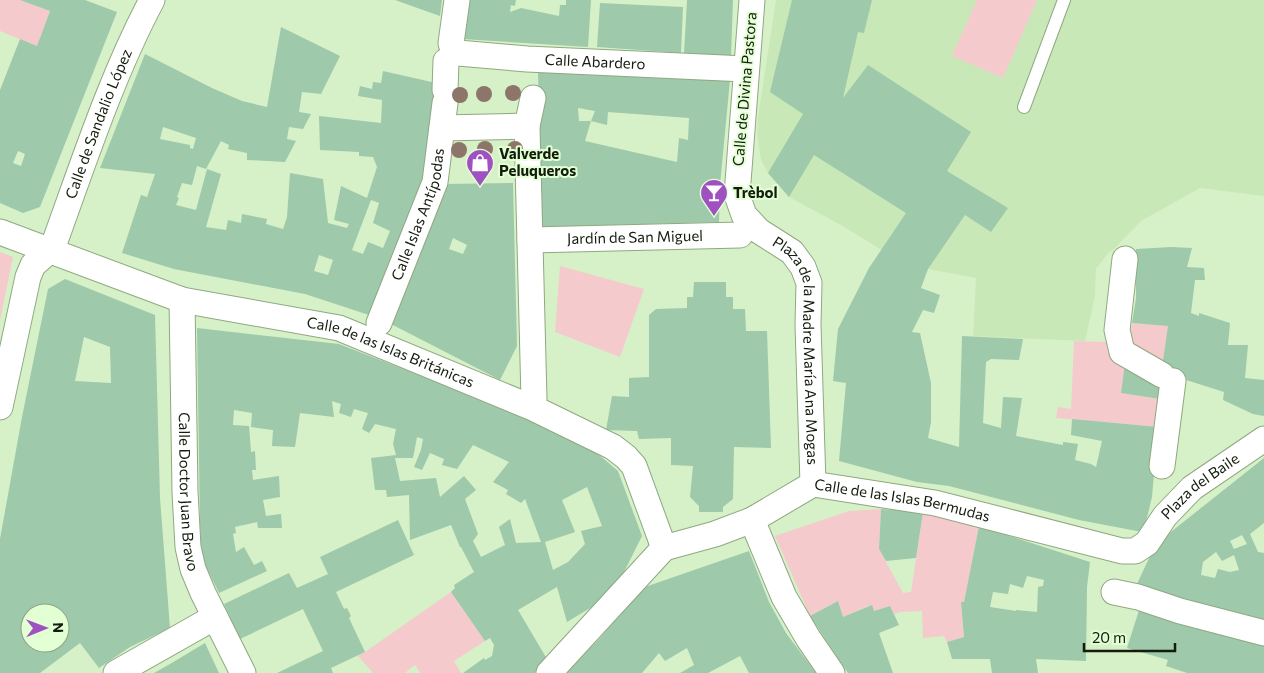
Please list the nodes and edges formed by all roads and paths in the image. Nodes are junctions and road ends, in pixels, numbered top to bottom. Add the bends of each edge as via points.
1 (152, 0) edge
2 (457, 0) edge
3 (752, 0) edge
4 (1064, 0) edge
5 (448, 52) junction
6 (746, 69) junction
7 (534, 98) dead end
8 (1024, 106) dead end
9 (527, 126) junction
10 (442, 128) junction
11 (0, 232) edge
12 (750, 233) junction
13 (530, 240) junction
14 (49, 251) junction
15 (1125, 259) dead end
16 (182, 300) junction
17 (379, 323) dead end
18 (534, 399) dead end
19 (0, 407) edge
20 (1264, 439) edge
21 (1162, 466) dead end
22 (813, 484) junction
23 (752, 520) junction
24 (1147, 543) joint
25 (664, 548) junction
26 (1114, 592) dead end
27 (215, 617) junction
28 (1264, 633) edge
29 (116, 673) edge
30 (243, 673) edge
31 (549, 673) edge
32 (832, 673) edge

1 - 14 street, Calle de Sandalio López via 120,70
2 - 5 street, Calle Islas Antípodas
3 - 6 street, Calle de Divina Pastora
4 - 8 lane
5 - 6 street, Calle Abardero
5 - 10 street, Calle Islas Antípodas
6 - 12 street, Calle de Divina Pastora via 737,195
7 - 9 street
9 - 10 street
9 - 13 street
10 - 17 street, Calle Islas Antípodas via 435,182
11 - 14 street, Calle de las Islas Británicas
12 - 13 street, Jardín de San Miguel
12 - 22 street, Plaza de la Madre María Ana Mogas via 792,252 809,283
13 - 18 street
14 - 16 street, Calle de las Islas Británicas
14 - 19 street, Calle de Sandalio López via 33,265 28,277
15 - 21 street via 1117,330 1122,352 1168,378
16 - 25 street, Calle de las Islas Británicas via 339,328 533,408 613,447 634,466
16 - 27 street, Calle Doctor Juan Bravo via 188,547 193,569
20 - 24 street, Plaza del Baile via 1192,488 1165,516
22 - 23 street, Calle de las Islas Bermudas
22 - 24 street, Calle de las Islas Bermudas via 935,503 1122,551 1135,551
23 - 25 street, Calle de las Islas Bermudas
23 - 32 street via 784,597
25 - 31 street
26 - 28 street
27 - 29 street
27 - 30 street, Calle Doctor Juan Bravo

